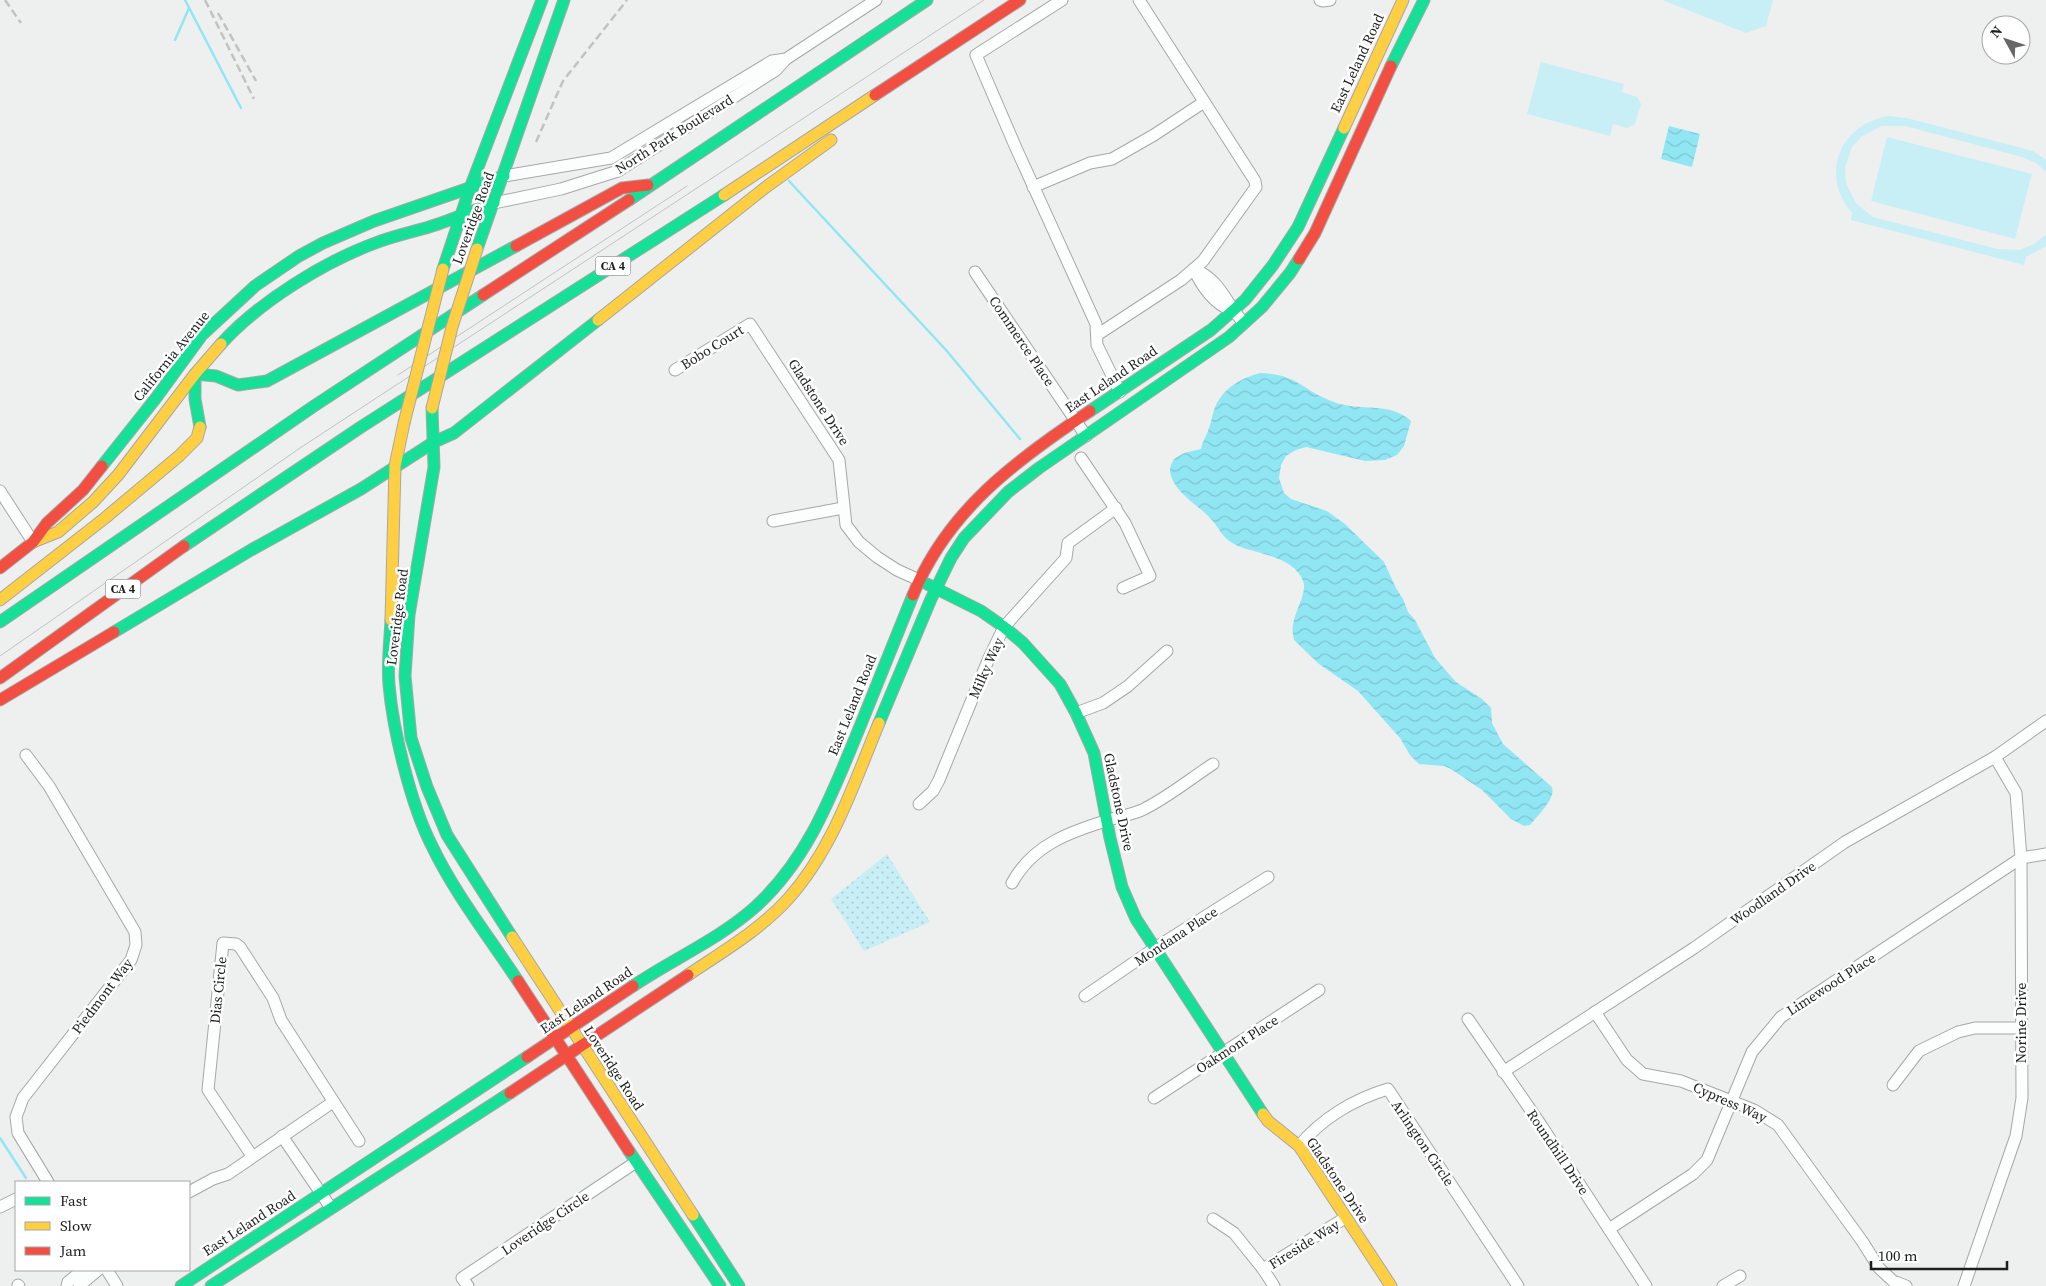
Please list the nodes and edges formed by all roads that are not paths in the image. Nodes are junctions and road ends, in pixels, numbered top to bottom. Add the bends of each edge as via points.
1 (542, 0) edge
2 (564, 0) edge
3 (876, 0) edge
4 (927, 0) edge
5 (1020, 0) edge
6 (1062, 0) edge
7 (1139, 0) edge
8 (1320, 0) edge
9 (1330, 0) edge
10 (1403, 0) edge
11 (1424, 0) edge
12 (977, 28) junction
13 (786, 59) junction
14 (1204, 102) junction
15 (869, 113) dead end
16 (837, 136) dead end
17 (504, 176) junction
18 (653, 184) junction
19 (1034, 187) junction
20 (470, 188) junction
21 (494, 203) junction
22 (459, 216) junction
23 (1194, 270) junction
24 (975, 272) dead end
25 (1233, 311) junction
26 (1244, 323) junction
27 (750, 324) joint
28 (1097, 335) junction
29 (675, 370) dead end
30 (195, 374) junction
31 (1120, 392) junction
32 (1076, 421) junction
33 (1086, 436) junction
34 (434, 442) junction
35 (1081, 458) dead end
36 (395, 466) junction
37 (0, 491) edge
38 (843, 508) junction
39 (1116, 508) junction
40 (772, 521) dead end
41 (33, 542) junction
42 (0, 568) edge
43 (919, 580) junction
44 (936, 588) junction
45 (1122, 588) dead end
46 (0, 600) edge
47 (0, 622) edge
48 (1004, 627) junction
49 (1168, 651) dead end
50 (0, 678) edge
51 (0, 700) edge
52 (1076, 713) junction
53 (2046, 721) edge
54 (26, 755) dead end
55 (1995, 757) junction
56 (1213, 764) dead end
57 (919, 804) dead end
58 (1108, 820) junction
59 (2046, 854) edge
60 (2021, 858) junction
61 (1268, 877) dead end
62 (1012, 883) dead end
63 (1155, 948) junction
64 (1319, 990) dead end
65 (1085, 996) dead end
66 (1595, 1012) junction
67 (1468, 1019) dead end
68 (570, 1028) junction
69 (2021, 1028) junction
70 (555, 1039) junction
71 (583, 1046) junction
72 (1223, 1054) junction
73 (567, 1057) junction
74 (1503, 1072) junction
75 (1894, 1085) dead end
76 (1154, 1098) dead end
77 (333, 1102) junction
78 (1731, 1102) junction
79 (282, 1136) junction
80 (359, 1141) dead end
81 (1299, 1146) junction
82 (252, 1156) junction
83 (636, 1162) junction
84 (46, 1181) edge
85 (190, 1191) edge
86 (322, 1194) junction
87 (15, 1200) edge
88 (0, 1207) edge
89 (331, 1208) junction
90 (1345, 1218) junction
91 (1213, 1219) dead end
92 (1609, 1229) junction
93 (1263, 1269) junction
94 (82, 1271) edge
95 (97, 1271) edge
96 (108, 1271) edge
97 (1740, 1276) dead end
98 (67, 1286) edge
99 (79, 1286) edge
100 (117, 1286) edge
101 (180, 1286) edge
102 (211, 1286) edge
103 (468, 1286) edge
104 (720, 1286) edge
105 (739, 1286) edge
106 (1274, 1286) edge
107 (1391, 1286) edge
108 (1518, 1286) edge
109 (1646, 1286) edge
110 (1723, 1286) edge
111 (1906, 1286) edge
112 (1964, 1286) edge

1 - 20 main road, Loveridge Road
2 - 17 main road, Loveridge Road
3 - 13 street, North Park Boulevard
4 - 18 main road
5 - 12 main road, CA 4
6 - 19 street via 976,55
7 - 14 street
8 - 9 street
10 - 25 main road, East Leland Road via 1298,227 1277,262
11 - 26 main road via 1315,232 1290,273
12 - 15 main road via 957,51
12 - 50 main road, CA 4 via 361,427 158,564
13 - 17 street, North Park Boulevard via 772,61 611,158
13 - 21 street, North Park Boulevard via 776,70 618,170 561,189
14 - 19 street via 1112,159 1090,163
14 - 23 street via 1256,187
16 - 34 main road via 766,187 454,433
17 - 20 main road, California Avenue
17 - 21 main road, Loveridge Road
18 - 30 main road via 622,188 267,381 238,385 216,376
18 - 47 main road via 314,406
19 - 28 street via 1096,324
20 - 22 main road, Loveridge Road
20 - 41 main road, California Avenue via 374,221 323,243 255,286 202,336 83,490
21 - 22 main road, California Avenue
21 - 34 main road, Loveridge Road, bridge via 452,327 432,408
22 - 30 main road, California Avenue via 377,242 291,286 231,333
22 - 36 main road, Loveridge Road, bridge via 443,268
23 - 25 street via 1206,275 1229,300
23 - 28 street
24 - 32 street, Commerce Place
25 - 26 street
25 - 31 main road, East Leland Road
26 - 33 main road via 1229,337
27 - 29 street, Bobo Court
27 - 38 street, Gladstone Drive via 839,460
28 - 31 street via 1097,345
30 - 41 main road, California Avenue via 118,475 93,502 58,532
30 - 46 main road via 195,399 201,424 197,438 105,518
31 - 32 main road, East Leland Road
32 - 33 street, Commerce Place
32 - 43 main road, East Leland Road via 1010,468 970,506 950,529
33 - 44 main road via 1034,472 996,504 964,538
34 - 36 main road
34 - 68 main road, Loveridge Road via 434,467 408,623 405,676 411,738 447,835
35 - 39 street
36 - 51 main road
36 - 70 main road, Loveridge Road via 389,684 398,740 414,799 430,845
37 - 41 street
38 - 40 street
38 - 43 street, Gladstone Drive via 846,524 859,542 897,570
39 - 45 street via 1150,576
39 - 48 street, Milky Way via 1068,543 1066,558
41 - 42 main road, California Avenue
43 - 44 main road, Gladstone Drive
43 - 68 main road, East Leland Road via 831,797 804,850 788,873 735,924
44 - 48 main road, Gladstone Drive
44 - 71 main road via 832,834 798,887 754,930
48 - 52 main road, Gladstone Drive via 1060,684
48 - 57 street, Milky Way via 939,780
49 - 52 street via 1103,703
52 - 58 main road, Gladstone Drive via 1094,753
53 - 55 street, Woodland Drive
54 - 84 street, Piedmont Way via 49,786 135,932 136,945 131,960 23,1098 16,1117 18,1132
55 - 60 street, Norine Drive via 2016,794
55 - 66 street, Woodland Drive via 1845,842 1694,948
56 - 58 street via 1141,810
58 - 62 street via 1077,829 1047,845 1019,869
58 - 63 main road, Gladstone Drive via 1122,887 1136,919
59 - 60 street, Limewood Place
60 - 69 street, Norine Drive
60 - 78 street, Limewood Place via 1781,1017 1752,1052
61 - 63 street, Mondana Place
63 - 65 street, Mondana Place
63 - 72 main road, Gladstone Drive
64 - 72 street, Oakmont Place
66 - 74 street, Woodland Drive
66 - 78 street, Cypress Way via 1627,1060 1643,1074 1681,1081
67 - 74 street, Roundhill Drive
68 - 70 main road, East Leland Road
68 - 71 main road, Loveridge Road
69 - 75 street via 1975,1028 1952,1035 1919,1051
69 - 112 street, Norine Drive via 2022,1098 2016,1136
70 - 73 main road, Loveridge Road
70 - 86 main road, East Leland Road
71 - 73 main road
71 - 105 main road, Loveridge Road
72 - 76 street, Oakmont Place
72 - 81 main road, Gladstone Drive via 1268,1121
73 - 83 main road, Loveridge Road
73 - 89 main road
74 - 92 street, Roundhill Drive
77 - 79 street
77 - 80 street, Dias Circle
77 - 82 street, Dias Circle via 240,947 223,943 208,1090
78 - 92 street, Limewood Place via 1707,1160 1693,1174
78 - 111 street, Cypress Way via 1754,1110 1778,1124 1879,1268 1893,1281
79 - 82 street
79 - 86 street
81 - 90 main road, Gladstone Drive
81 - 108 street, Arlington Circle via 1311,1130 1355,1101 1388,1089
82 - 85 street via 228,1174
83 - 103 street, Loveridge Circle via 462,1278
83 - 104 main road, Loveridge Road
86 - 89 street
86 - 101 main road, East Leland Road
87 - 88 street
89 - 102 main road
90 - 93 street, Fireside Way
90 - 107 main road, Gladstone Drive
91 - 93 street via 1234,1233
92 - 109 street, Roundhill Drive
93 - 106 street
94 - 98 street
95 - 99 street
96 - 100 street
97 - 110 street

